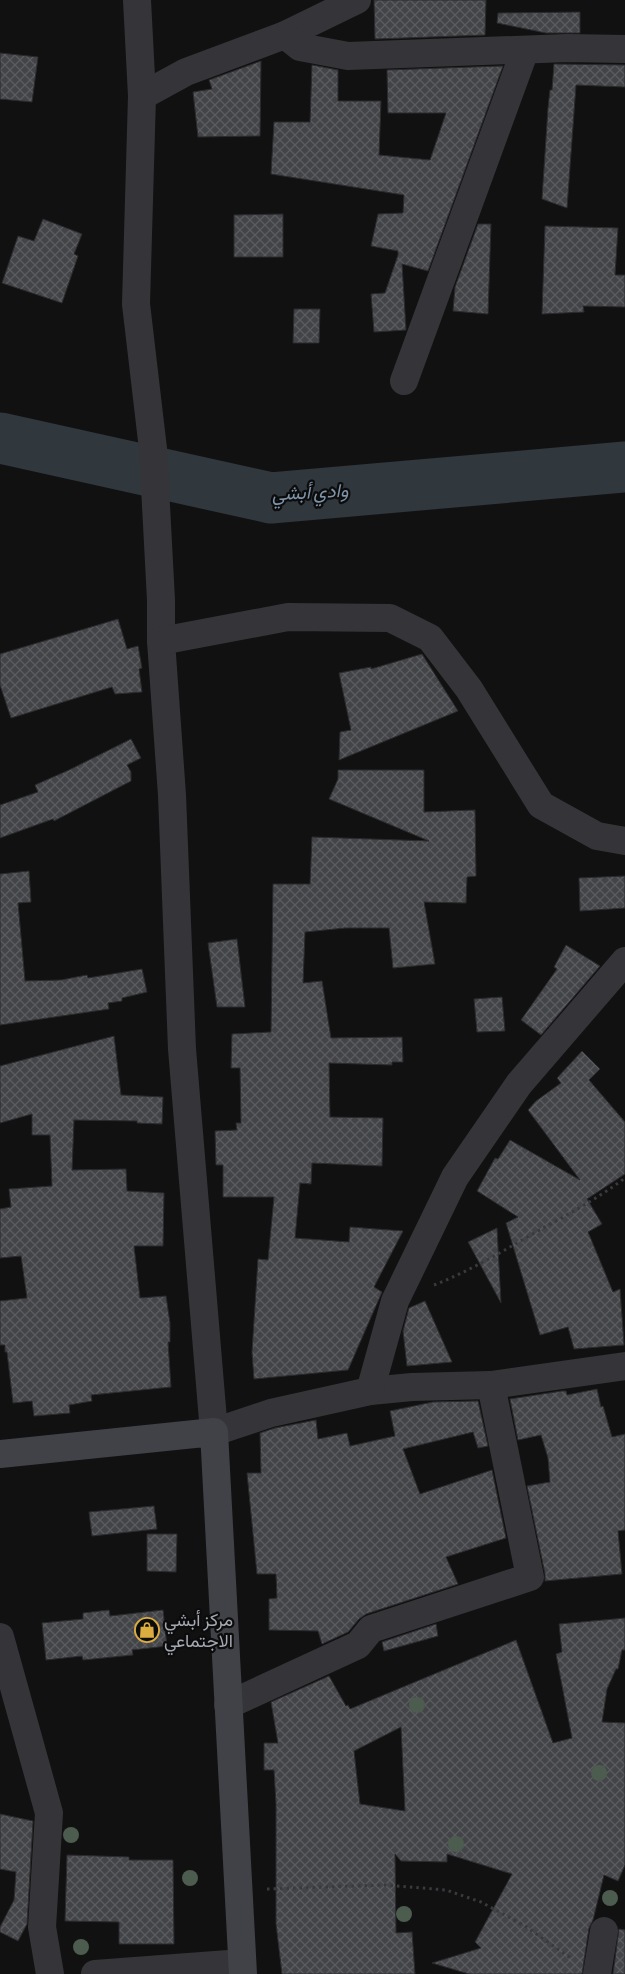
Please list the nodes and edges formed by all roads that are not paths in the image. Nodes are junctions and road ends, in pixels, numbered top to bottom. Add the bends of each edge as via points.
1 (137, 0) edge
2 (356, 0) edge
3 (285, 35) junction
4 (625, 49) edge
5 (525, 50) junction
6 (142, 96) junction
7 (404, 382) dead end
8 (161, 641) junction
9 (625, 841) edge
10 (625, 961) edge
11 (625, 1366) edge
12 (491, 1385) junction
13 (370, 1391) junction
14 (214, 1432) junction
15 (0, 1454) edge
16 (0, 1637) edge
17 (228, 1705) junction
18 (604, 1931) dead end
19 (242, 1968) edge
20 (587, 1969) edge
21 (50, 1974) edge
22 (95, 1974) edge

1 - 6 street
2 - 3 street
3 - 5 street via 300,47 348,56
3 - 6 street via 186,72
4 - 5 street
5 - 7 street
6 - 8 street via 136,304 153,448
8 - 9 street via 288,617 390,618 430,638 469,689 541,805 597,836
8 - 14 street via 172,795 182,1049
10 - 13 street via 519,1084 455,1177 395,1301
11 - 12 street
12 - 13 street
12 - 17 street via 530,1577 371,1629 358,1645
13 - 14 street via 271,1414
14 - 15 street
14 - 17 street
16 - 21 street via 49,1813 42,1927
17 - 19 street
18 - 20 street
19 - 22 street

